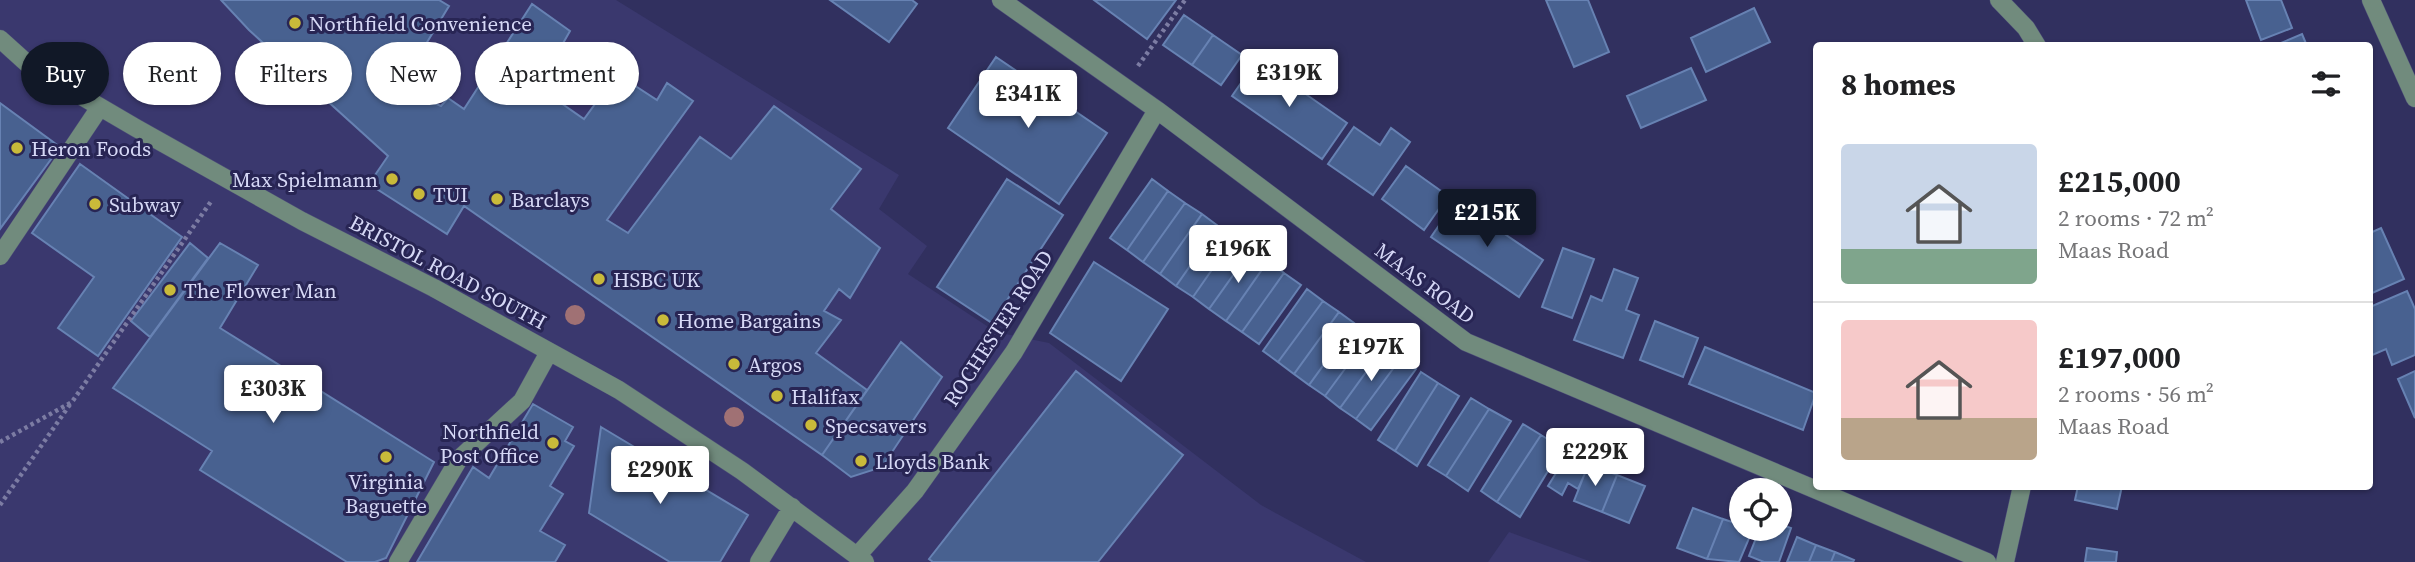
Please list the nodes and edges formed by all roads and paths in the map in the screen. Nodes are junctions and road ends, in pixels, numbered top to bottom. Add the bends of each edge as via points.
1 (1001, 0) edge
2 (1185, 0) edge
3 (1999, 0) edge
4 (2371, 0) edge
5 (0, 39) edge
6 (2035, 42) edge
7 (1123, 87) junction
8 (2415, 98) edge
9 (100, 107) junction
10 (1157, 110) junction
11 (227, 179) junction
12 (0, 256) edge
13 (548, 352) junction
14 (72, 402) junction
15 (0, 442) edge
16 (1813, 489) edge
17 (1816, 490) edge
18 (2021, 490) edge
19 (0, 505) edge
20 (792, 507) junction
21 (861, 559) edge
22 (398, 562) edge
23 (760, 562) edge
24 (1987, 562) edge
25 (2005, 562) edge

1 - 7 street, MAAS ROAD
2 - 7 path
3 - 6 street
4 - 8 street
5 - 9 street, BRISTOL ROAD SOUTH via 30,66
7 - 10 street, MAAS ROAD
9 - 11 street, BRISTOL ROAD SOUTH
9 - 12 street
10 - 16 street, MAAS ROAD via 1466,342
10 - 21 street, ROCHESTER ROAD via 1014,352
11 - 13 street, BRISTOL ROAD SOUTH
11 - 14 path
13 - 20 street, BRISTOL ROAD SOUTH via 619,390
13 - 22 street via 522,401 459,459
14 - 15 path
14 - 19 path
17 - 24 street, MAAS ROAD
18 - 25 street
20 - 21 street, BRISTOL ROAD SOUTH
20 - 23 street

